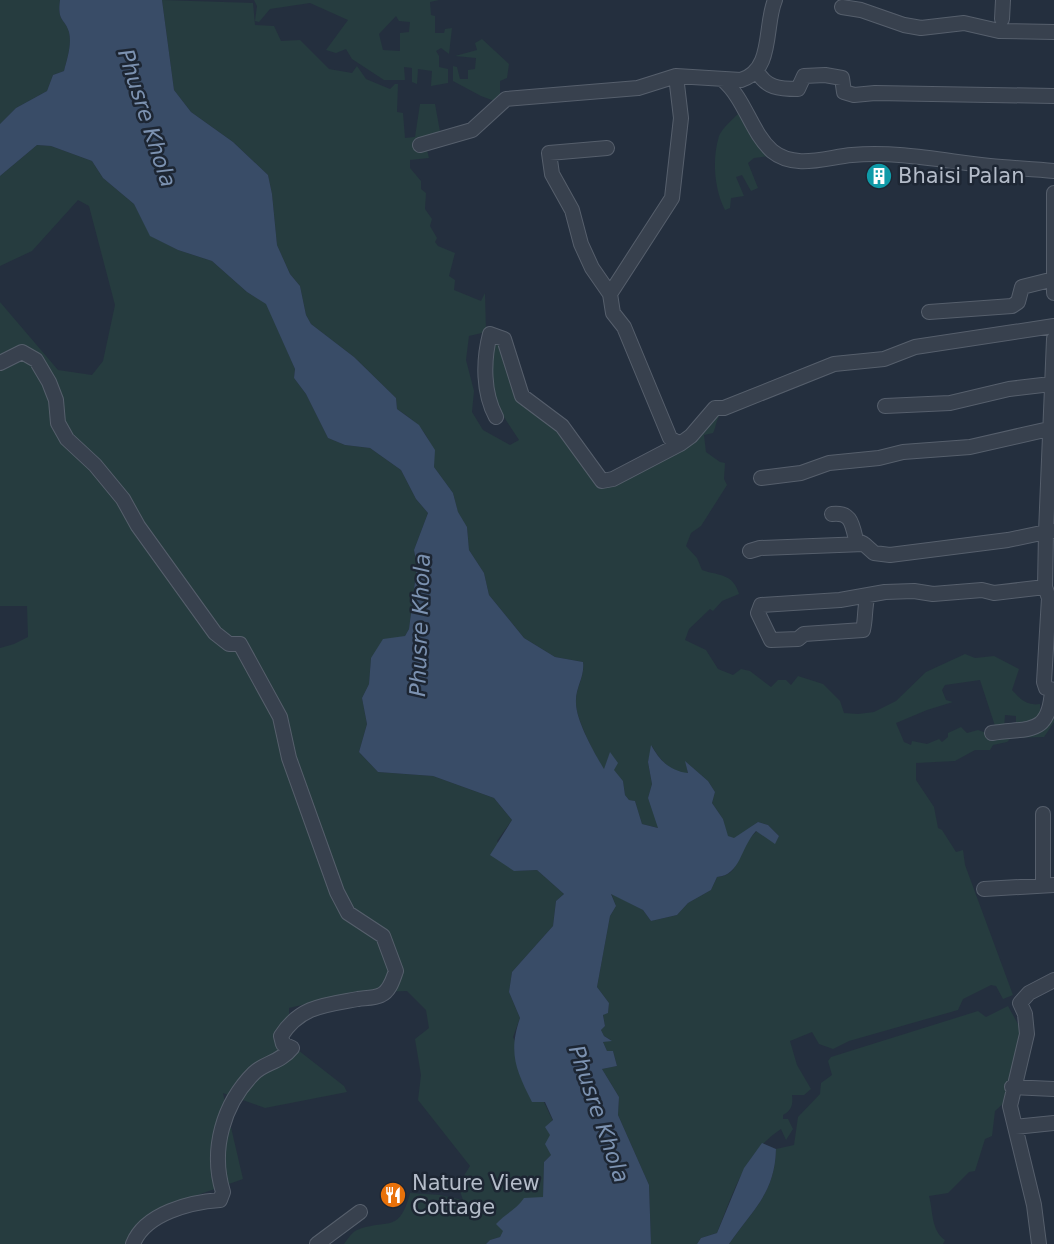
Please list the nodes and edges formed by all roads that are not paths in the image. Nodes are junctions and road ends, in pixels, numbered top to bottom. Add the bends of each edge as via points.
1 (775, 0) edge
2 (994, 0) edge
3 (1002, 0) edge
4 (842, 7) dead end
5 (1002, 19) dead end
6 (1054, 32) edge
7 (757, 71) junction
8 (676, 76) junction
9 (723, 80) junction
10 (1054, 96) edge
11 (420, 145) dead end
12 (607, 148) dead end
13 (1054, 171) edge
14 (1054, 194) edge
15 (1054, 262) edge
16 (1054, 279) edge
17 (1054, 293) edge
18 (610, 294) junction
19 (929, 312) dead end
20 (1054, 326) edge
21 (1054, 339) edge
22 (0, 363) edge
23 (1052, 379) edge
24 (885, 406) dead end
25 (496, 417) dead end
26 (1049, 429) junction
27 (680, 444) junction
28 (761, 478) dead end
29 (832, 514) dead end
30 (1050, 531) edge
31 (864, 544) junction
32 (750, 551) dead end
33 (1045, 587) junction
34 (868, 595) junction
35 (1050, 634) edge
36 (1053, 690) edge
37 (992, 733) dead end
38 (1043, 814) dead end
39 (1048, 884) edge
40 (984, 889) dead end
41 (1054, 980) edge
42 (1012, 1087) junction
43 (1054, 1089) edge
44 (1054, 1123) edge
45 (1015, 1127) junction
46 (360, 1212) dead end
47 (1054, 1236) edge
48 (1039, 1243) edge
49 (133, 1244) edge
50 (317, 1244) edge

1 - 7 street via 763,61
2 - 3 street
3 - 5 street
4 - 6 street via 921,28 964,23 999,31
7 - 9 street via 741,80
7 - 10 street via 763,83 781,90 798,89 804,76 825,75 842,78 844,92 854,95
8 - 9 street
8 - 11 street via 638,88 506,99 472,130
8 - 18 street via 681,118 672,198
9 - 13 street via 736,92 773,151 800,162 853,154
12 - 18 street via 549,153 552,174 572,210 581,244
14 - 15 street
15 - 16 street
16 - 17 street
16 - 19 street via 1022,287 1018,302 1012,306
18 - 27 street via 613,313 624,327 670,438
20 - 27 street via 915,347 884,359 834,363 724,408 715,408
21 - 23 street
22 - 49 street via 22,352 36,360 56,400 58,423 67,439 123,499 215,633 229,644 240,644 280,717 290,758 337,891 348,913 383,936 396,971 382,994 332,1004 291,1020 281,1036 283,1044 292,1048 279,1061 256,1071 223,1123 218,1142 223,1192 220,1200 168,1212 146,1228
23 - 24 street via 950,403
23 - 26 street
25 - 27 street via 485,388 490,334 504,339 522,396 562,426 602,481
26 - 28 street via 970,447 903,452
26 - 30 street
29 - 31 street via 849,516 856,540
30 - 31 street via 890,555 874,554
30 - 33 street
31 - 32 street
33 - 34 street via 1013,592 914,591
33 - 35 street
34 - 34 street via 760,604 758,613 771,640 863,630
35 - 36 street via 1044,682 1046,688
36 - 37 street via 1052,707 1041,723 1030,730
38 - 39 street
39 - 40 street
41 - 42 street via 1029,993 1020,1003 1027,1035
42 - 43 street
42 - 45 street via 1010,1106
44 - 45 street
45 - 48 street
46 - 50 street
47 - 48 street

